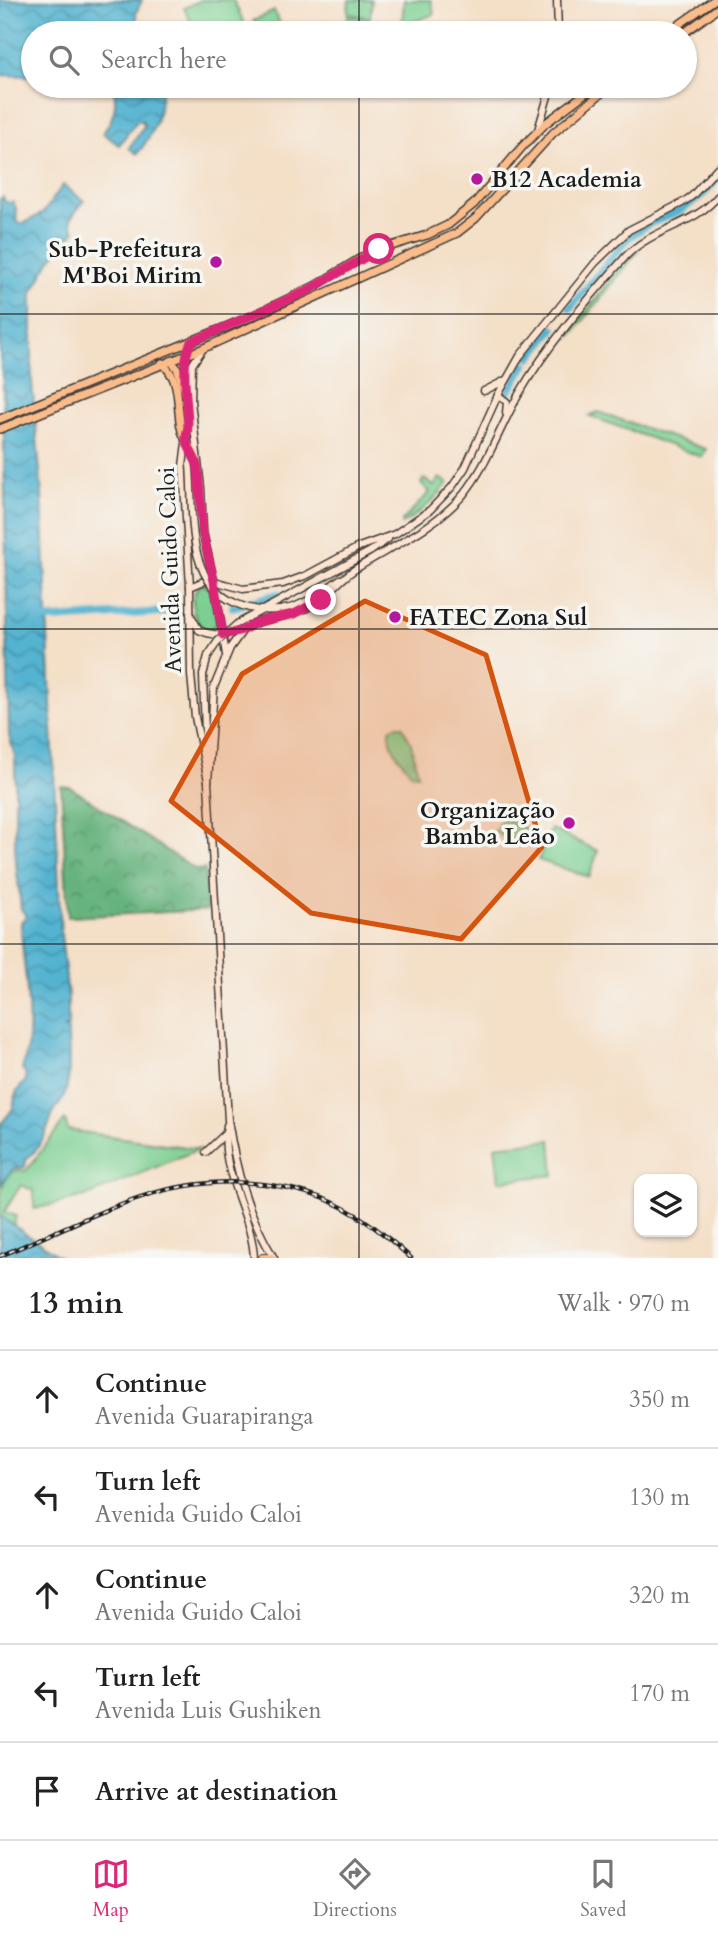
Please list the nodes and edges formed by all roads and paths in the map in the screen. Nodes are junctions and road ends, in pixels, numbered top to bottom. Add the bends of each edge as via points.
1 (557, 0) edge
2 (714, 0) edge
3 (718, 8) edge
4 (558, 21) edge
5 (684, 21) edge
6 (697, 23) edge
7 (549, 98) edge
8 (576, 98) edge
9 (595, 98) edge
10 (545, 117) junction
11 (537, 131) junction
12 (522, 147) junction
13 (718, 167) edge
14 (506, 184) junction
15 (718, 196) edge
16 (191, 342) junction
17 (204, 348) junction
18 (186, 355) junction
19 (152, 358) junction
20 (167, 362) junction
21 (506, 380) junction
22 (185, 391) junction
23 (484, 391) dead end
24 (498, 395) junction
25 (0, 419) edge
26 (0, 429) edge
27 (500, 429) junction
28 (186, 439) junction
29 (184, 450) junction
30 (196, 458) junction
31 (396, 534) junction
32 (211, 569) junction
33 (351, 572) junction
34 (214, 581) junction
35 (190, 587) junction
36 (235, 588) junction
37 (190, 614) junction
38 (222, 625) junction
39 (243, 630) junction
40 (205, 633) junction
41 (223, 635) junction
42 (226, 656) junction
43 (207, 780) junction
44 (228, 1120) junction
45 (226, 1132) junction
46 (206, 1152) dead end
47 (226, 1154) junction
48 (234, 1160) junction
49 (254, 1258) edge
50 (263, 1258) edge
51 (272, 1258) edge

1 - 4 main road
2 - 5 main road
3 - 6 main road
7 - 10 main road
8 - 10 main road
9 - 14 main road via 553,133
10 - 11 main road
10 - 12 main road
11 - 12 main road
11 - 14 main road via 535,145
12 - 16 main road via 474,204 447,225 369,253 300,294
13 - 21 main road via 682,203 641,222 616,241 520,356
14 - 17 main road via 457,233
15 - 27 main road via 691,219 650,237 629,253 537,366
16 - 18 main road
16 - 19 main road
17 - 18 main road
17 - 30 main road, Avenida Guido Caloi via 193,363 190,381
18 - 20 main road
18 - 22 main road, Avenida Guido Caloi
19 - 20 main road
19 - 25 main road
20 - 22 main road via 179,373
20 - 26 main road
20 - 28 main road via 177,384
21 - 23 main road
21 - 24 main road
22 - 28 main road, Avenida Guido Caloi
24 - 27 main road via 508,408
24 - 31 main road via 459,478 430,510
27 - 33 main road via 477,476 460,498 421,529
28 - 29 main road, Avenida Guido Caloi
28 - 30 main road
29 - 33 main road, bridge via 190,465 196,552 203,575 219,593 245,607 268,612 315,597
29 - 35 main road, Avenida Guido Caloi
30 - 32 main road, Avenida Guido Caloi
31 - 36 main road via 284,584
31 - 43 main road, bridge via 251,616 212,647 205,666
32 - 34 main road, Avenida Guido Caloi
32 - 36 main road
33 - 39 main road via 307,609
34 - 35 main road
34 - 36 main road
34 - 38 main road, Avenida Guido Caloi
35 - 37 main road, Avenida Guido Caloi
37 - 40 main road via 196,628
37 - 43 main road, Avenida Guido Caloi via 192,689
38 - 40 main road
38 - 41 main road, Avenida Guido Caloi
39 - 41 main road
39 - 42 main road
40 - 41 main road
41 - 42 main road, Avenida Guido Caloi
42 - 43 main road, Avenida Guido Caloi via 214,687
43 - 44 main road, Avenida Guido Caloi
44 - 45 main road, Avenida Guido Caloi
44 - 48 main road, Avenida Guido Caloi
45 - 46 main road
45 - 47 main road, Avenida Guido Caloi
47 - 48 main road
47 - 49 main road, Avenida Guido Caloi via 253,1239
48 - 51 main road, Avenida Guido Caloi via 247,1205
50 - 51 highway

